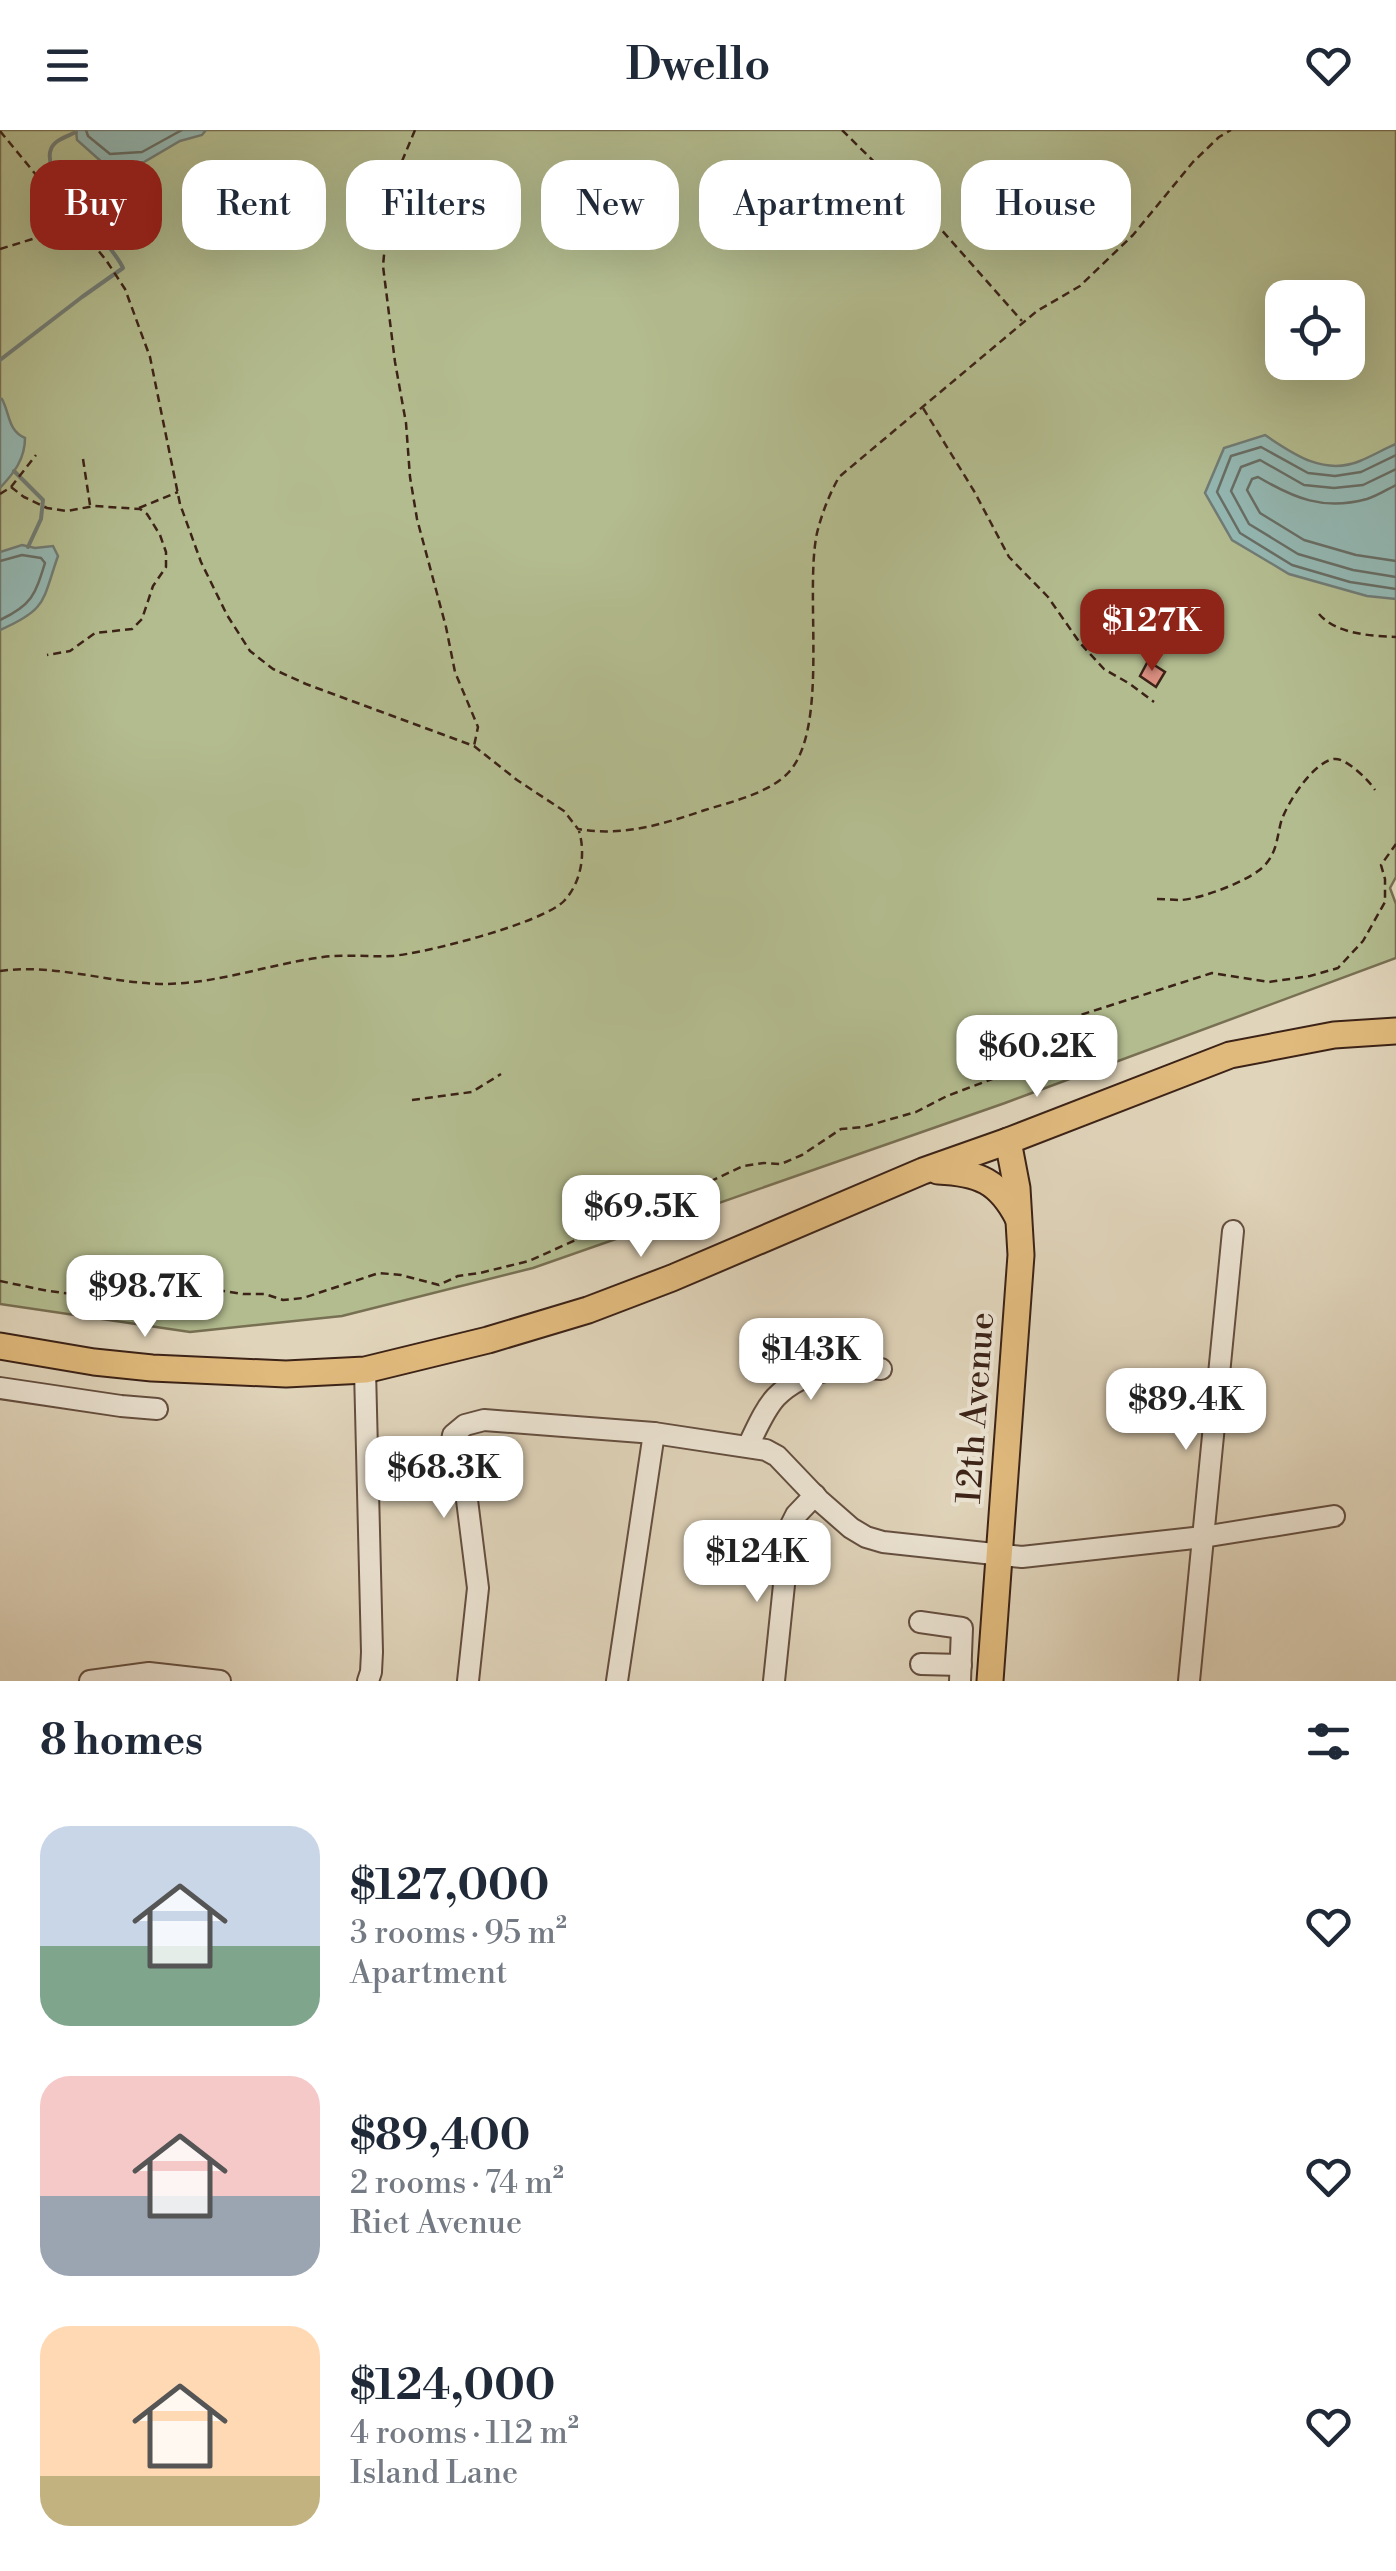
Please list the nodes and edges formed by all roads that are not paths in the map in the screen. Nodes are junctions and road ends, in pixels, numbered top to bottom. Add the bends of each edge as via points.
1 (1396, 1031) edge
2 (1008, 1141) junction
3 (923, 1171) junction
4 (1020, 1222) junction
5 (1233, 1230) dead end
6 (0, 1346) edge
7 (365, 1370) junction
8 (881, 1370) dead end
9 (0, 1388) edge
10 (157, 1409) dead end
11 (654, 1433) junction
12 (748, 1446) junction
13 (817, 1498) junction
14 (1334, 1516) dead end
15 (1203, 1537) junction
16 (1000, 1556) junction
17 (920, 1622) dead end
18 (921, 1664) dead end
19 (961, 1673) edge
20 (90, 1681) edge
21 (220, 1681) edge
22 (368, 1681) edge
23 (468, 1681) edge
24 (617, 1681) edge
25 (774, 1681) edge
26 (990, 1681) edge
27 (1189, 1681) edge

1 - 2 main road via 1334,1035 1230,1056
2 - 3 main road
2 - 4 main road, 12th Avenue
3 - 4 main road via 989,1182 1004,1193
3 - 7 main road via 588,1310
4 - 16 main road, 12th Avenue
5 - 15 street
6 - 7 main road via 152,1368
7 - 22 street
8 - 12 street via 823,1370 792,1384 773,1400
9 - 10 street
11 - 12 street
11 - 23 street via 484,1420 458,1430 452,1462 466,1500 477,1572
11 - 24 street
12 - 13 street via 777,1456
13 - 16 street via 850,1528 883,1542
13 - 25 street via 790,1535
14 - 15 street
15 - 16 street
15 - 27 street
16 - 26 main road, 12th Avenue
17 - 19 street via 962,1628
18 - 19 street
20 - 21 street via 158,1674

